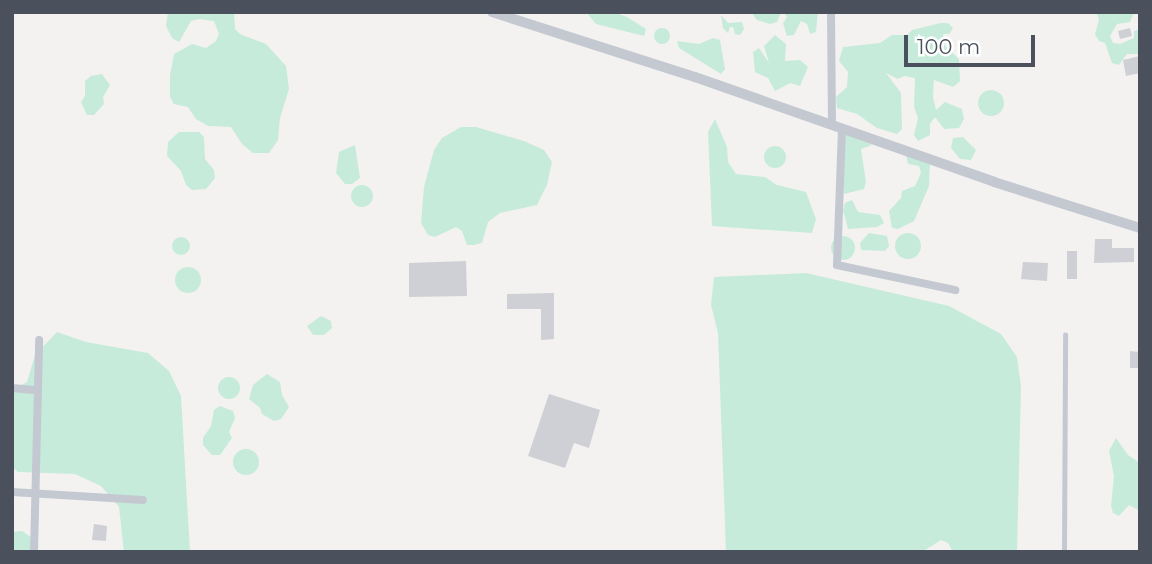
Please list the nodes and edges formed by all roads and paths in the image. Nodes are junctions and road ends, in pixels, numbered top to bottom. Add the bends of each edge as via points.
1 (492, 12) edge
2 (831, 12) edge
3 (837, 127) junction
4 (1140, 228) edge
5 (955, 290) dead end
6 (1065, 335) dead end
7 (38, 340) dead end
8 (12, 388) edge
9 (37, 390) junction
10 (12, 492) edge
11 (35, 494) junction
12 (144, 499) dead end
13 (34, 552) edge
14 (1064, 552) edge

1 - 3 street
2 - 3 street
3 - 4 street
3 - 5 street via 837,265
6 - 14 lane
7 - 9 street
8 - 9 street
9 - 11 street
10 - 11 street
11 - 12 street
11 - 13 street

